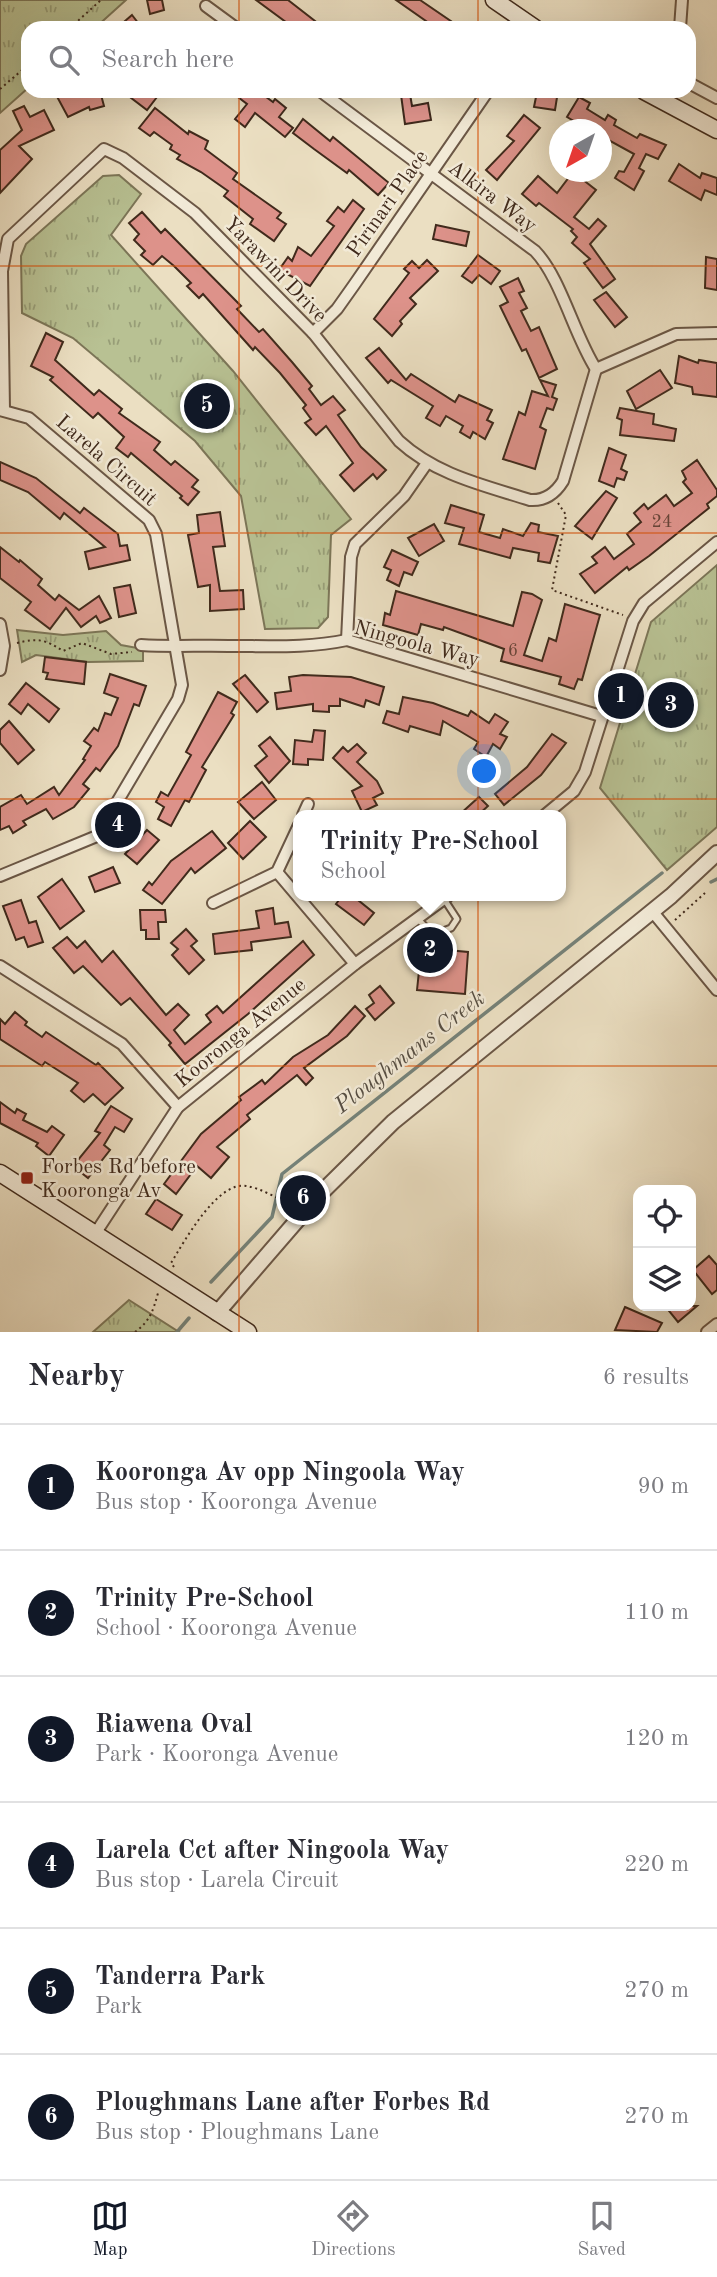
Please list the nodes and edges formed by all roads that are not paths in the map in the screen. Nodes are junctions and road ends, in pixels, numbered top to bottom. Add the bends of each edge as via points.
1 (494, 0) edge
2 (682, 0) edge
3 (206, 6) dead end
4 (226, 21) edge
5 (522, 21) edge
6 (680, 21) edge
7 (696, 87) edge
8 (329, 98) edge
9 (483, 98) edge
10 (657, 98) edge
11 (717, 98) edge
12 (717, 131) edge
13 (431, 173) junction
14 (313, 333) junction
15 (717, 334) edge
16 (596, 369) junction
17 (2, 410) edge
18 (427, 463) junction
19 (717, 542) edge
20 (0, 624) edge
21 (347, 640) junction
22 (141, 645) road end
23 (176, 647) junction
24 (0, 670) edge
25 (601, 716) junction
26 (308, 804) dead end
27 (305, 810) edge
28 (551, 810) edge
29 (293, 838) edge
30 (717, 853) edge
31 (277, 872) junction
32 (0, 876) edge
33 (293, 891) edge
34 (672, 892) junction
35 (302, 901) edge
36 (441, 901) edge
37 (448, 901) edge
38 (212, 903) dead end
39 (652, 911) junction
40 (418, 919) junction
41 (633, 924) junction
42 (355, 964) junction
43 (0, 966) edge
44 (717, 990) edge
45 (178, 1107) junction
46 (0, 1173) edge
47 (95, 1234) junction
48 (217, 1312) junction
49 (717, 1324) edge
50 (248, 1332) edge
51 (707, 1332) edge

1 - 5 main road
2 - 6 street
3 - 4 street
7 - 11 street
8 - 13 street, Alkira Way
9 - 13 street, Pirinari Place
10 - 12 main road
13 - 14 street, Pirinari Place via 337,309
13 - 16 street, Alkira Way via 540,256
14 - 17 street, Yarawini Drive via 180,199 104,149 8,239 2,271
14 - 18 street, Yarawini Drive via 393,435
15 - 16 street via 676,334
16 - 18 street, Yarawini Drive via 563,481 551,495 530,500
17 - 23 street, Larela Circuit via 29,418 149,520 156,534
18 - 21 street via 404,496 355,544
19 - 25 street via 644,603 634,618
20 - 24 street via 4,646
21 - 23 street, Ningoola Way via 318,646
21 - 25 street, Ningoola Way
22 - 23 street
23 - 32 street, Larela Circuit via 182,691 103,830 90,841
25 - 28 street via 585,772 574,791
26 - 27 street
29 - 31 street
30 - 34 street
31 - 33 street
31 - 38 street
34 - 39 street
34 - 41 street
35 - 42 street
36 - 40 street, Kooronga Avenue
37 - 40 lane via 457,919 451,928 433,935
39 - 41 street
39 - 44 street
40 - 42 street, Kooronga Avenue
41 - 48 street via 393,1122 318,1195
42 - 45 street, Kooronga Avenue
43 - 45 street via 122,1044
45 - 47 street, Kooronga Avenue
46 - 47 main road
47 - 48 main road
48 - 50 main road
49 - 51 street

